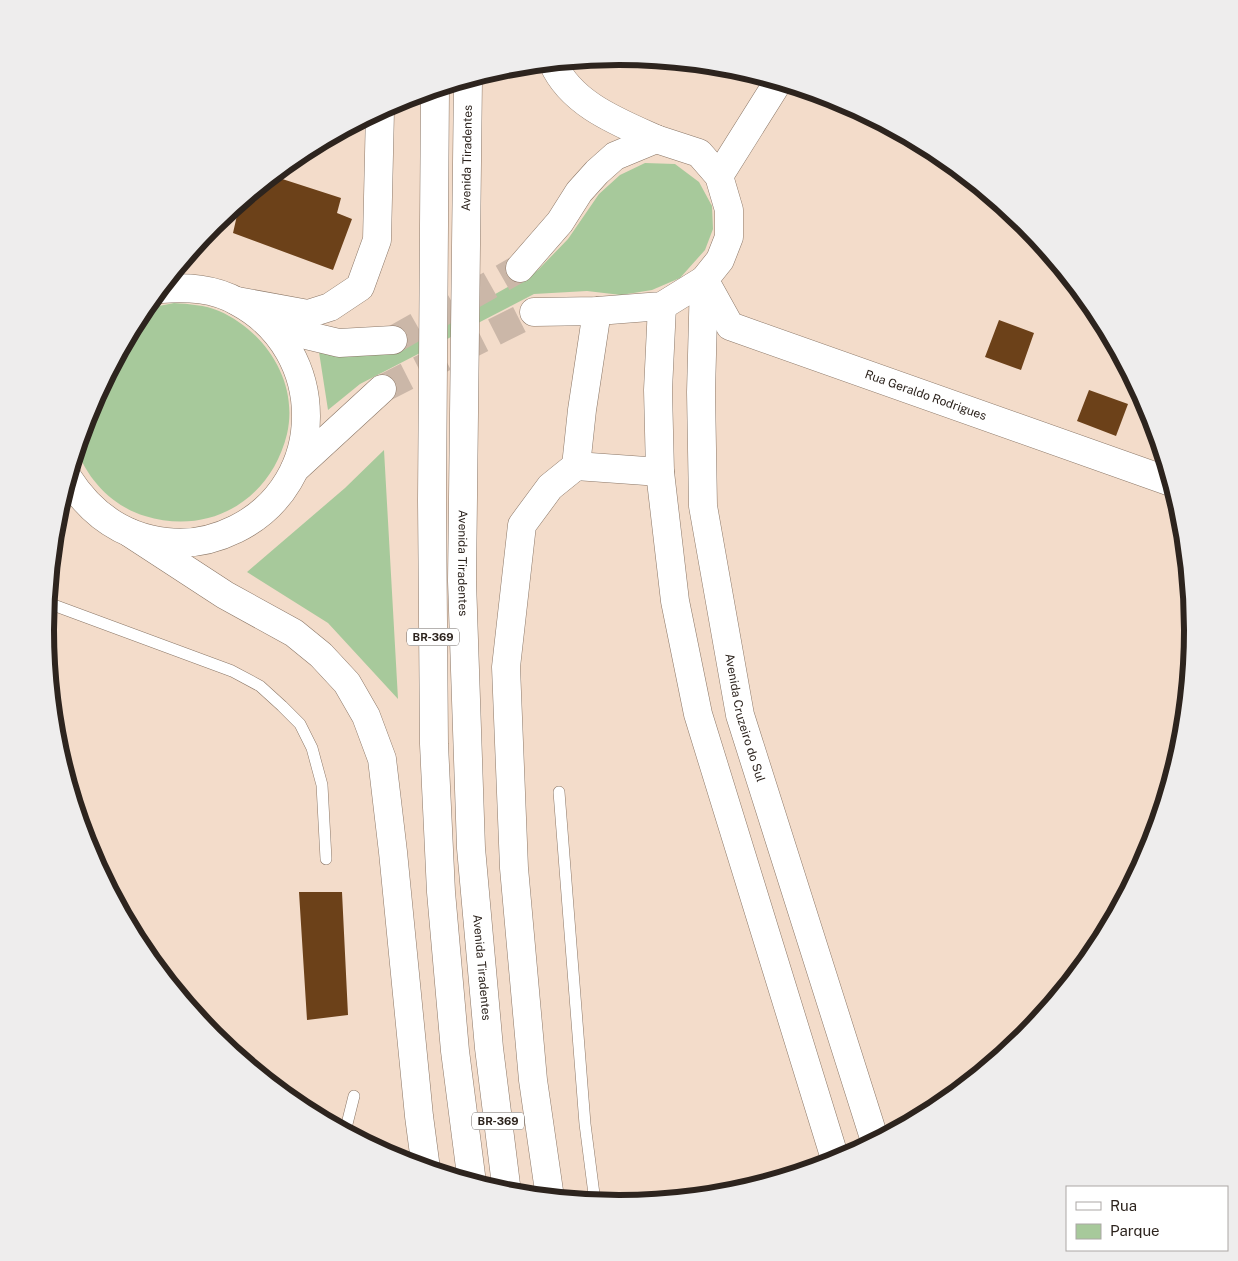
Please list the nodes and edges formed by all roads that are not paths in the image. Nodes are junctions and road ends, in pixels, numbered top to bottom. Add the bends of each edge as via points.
1 (556, 69) edge
2 (468, 86) edge
3 (774, 88) edge
4 (435, 96) edge
5 (380, 119) edge
6 (656, 139) junction
7 (719, 176) junction
8 (520, 268) tunnel mouth
9 (704, 280) junction
10 (170, 288) edge
11 (237, 301) junction
12 (662, 306) junction
13 (597, 311) junction
14 (534, 312) tunnel mouth
15 (272, 327) junction
16 (393, 340) tunnel mouth
17 (382, 389) tunnel mouth
18 (576, 466) junction
19 (294, 470) junction
20 (660, 472) junction
21 (1164, 479) edge
22 (73, 485) edge
23 (130, 533) junction
24 (55, 605) edge
25 (704, 738) junction
26 (751, 748) junction
27 (559, 792) dead end
28 (326, 858) dead end
29 (354, 1096) dead end
30 (347, 1125) edge
31 (873, 1135) edge
32 (833, 1154) edge
33 (425, 1161) edge
34 (471, 1175) edge
35 (507, 1184) edge
36 (549, 1191) edge
37 (594, 1195) edge

1 - 6 main road via 578,98 614,120
2 - 35 main road, Avenida Tiradentes / BR-369 via 462,580 470,838 489,1048
3 - 7 main road
4 - 34 main road, BR-369 via 434,744 446,952
5 - 11 main road via 377,240 360,287 330,307 308,314
6 - 7 main road via 700,153
6 - 8 main road via 615,156 597,172
7 - 9 main road via 729,210 729,237 720,260
9 - 12 main road
9 - 21 main road, Rua Geraldo Rodrigues via 730,326
9 - 26 main road, Avenida Cruzeiro do Sul via 701,392 703,506 740,715
10 - 11 main road via 207,290
11 - 15 main road
12 - 13 main road
12 - 20 main road via 658,390
13 - 14 main road
13 - 18 main road
15 - 16 main road via 339,343
15 - 19 main road via 298,370 305,395 307,421 303,446
17 - 19 main road
18 - 20 main road
18 - 36 main road via 550,487 522,525 506,668 514,868 533,1080
19 - 23 main road via 266,509 225,535 201,542 177,543
20 - 25 main road via 675,601
22 - 23 main road via 93,510
23 - 33 main road via 225,595 294,632 321,654 346,683 366,716 382,759
24 - 28 lane via 232,671 260,686 282,706 300,724 312,748 322,785
25 - 26 main road
25 - 32 main road
26 - 31 main road, Avenida Cruzeiro do Sul
27 - 37 lane via 585,1124
29 - 30 lane

